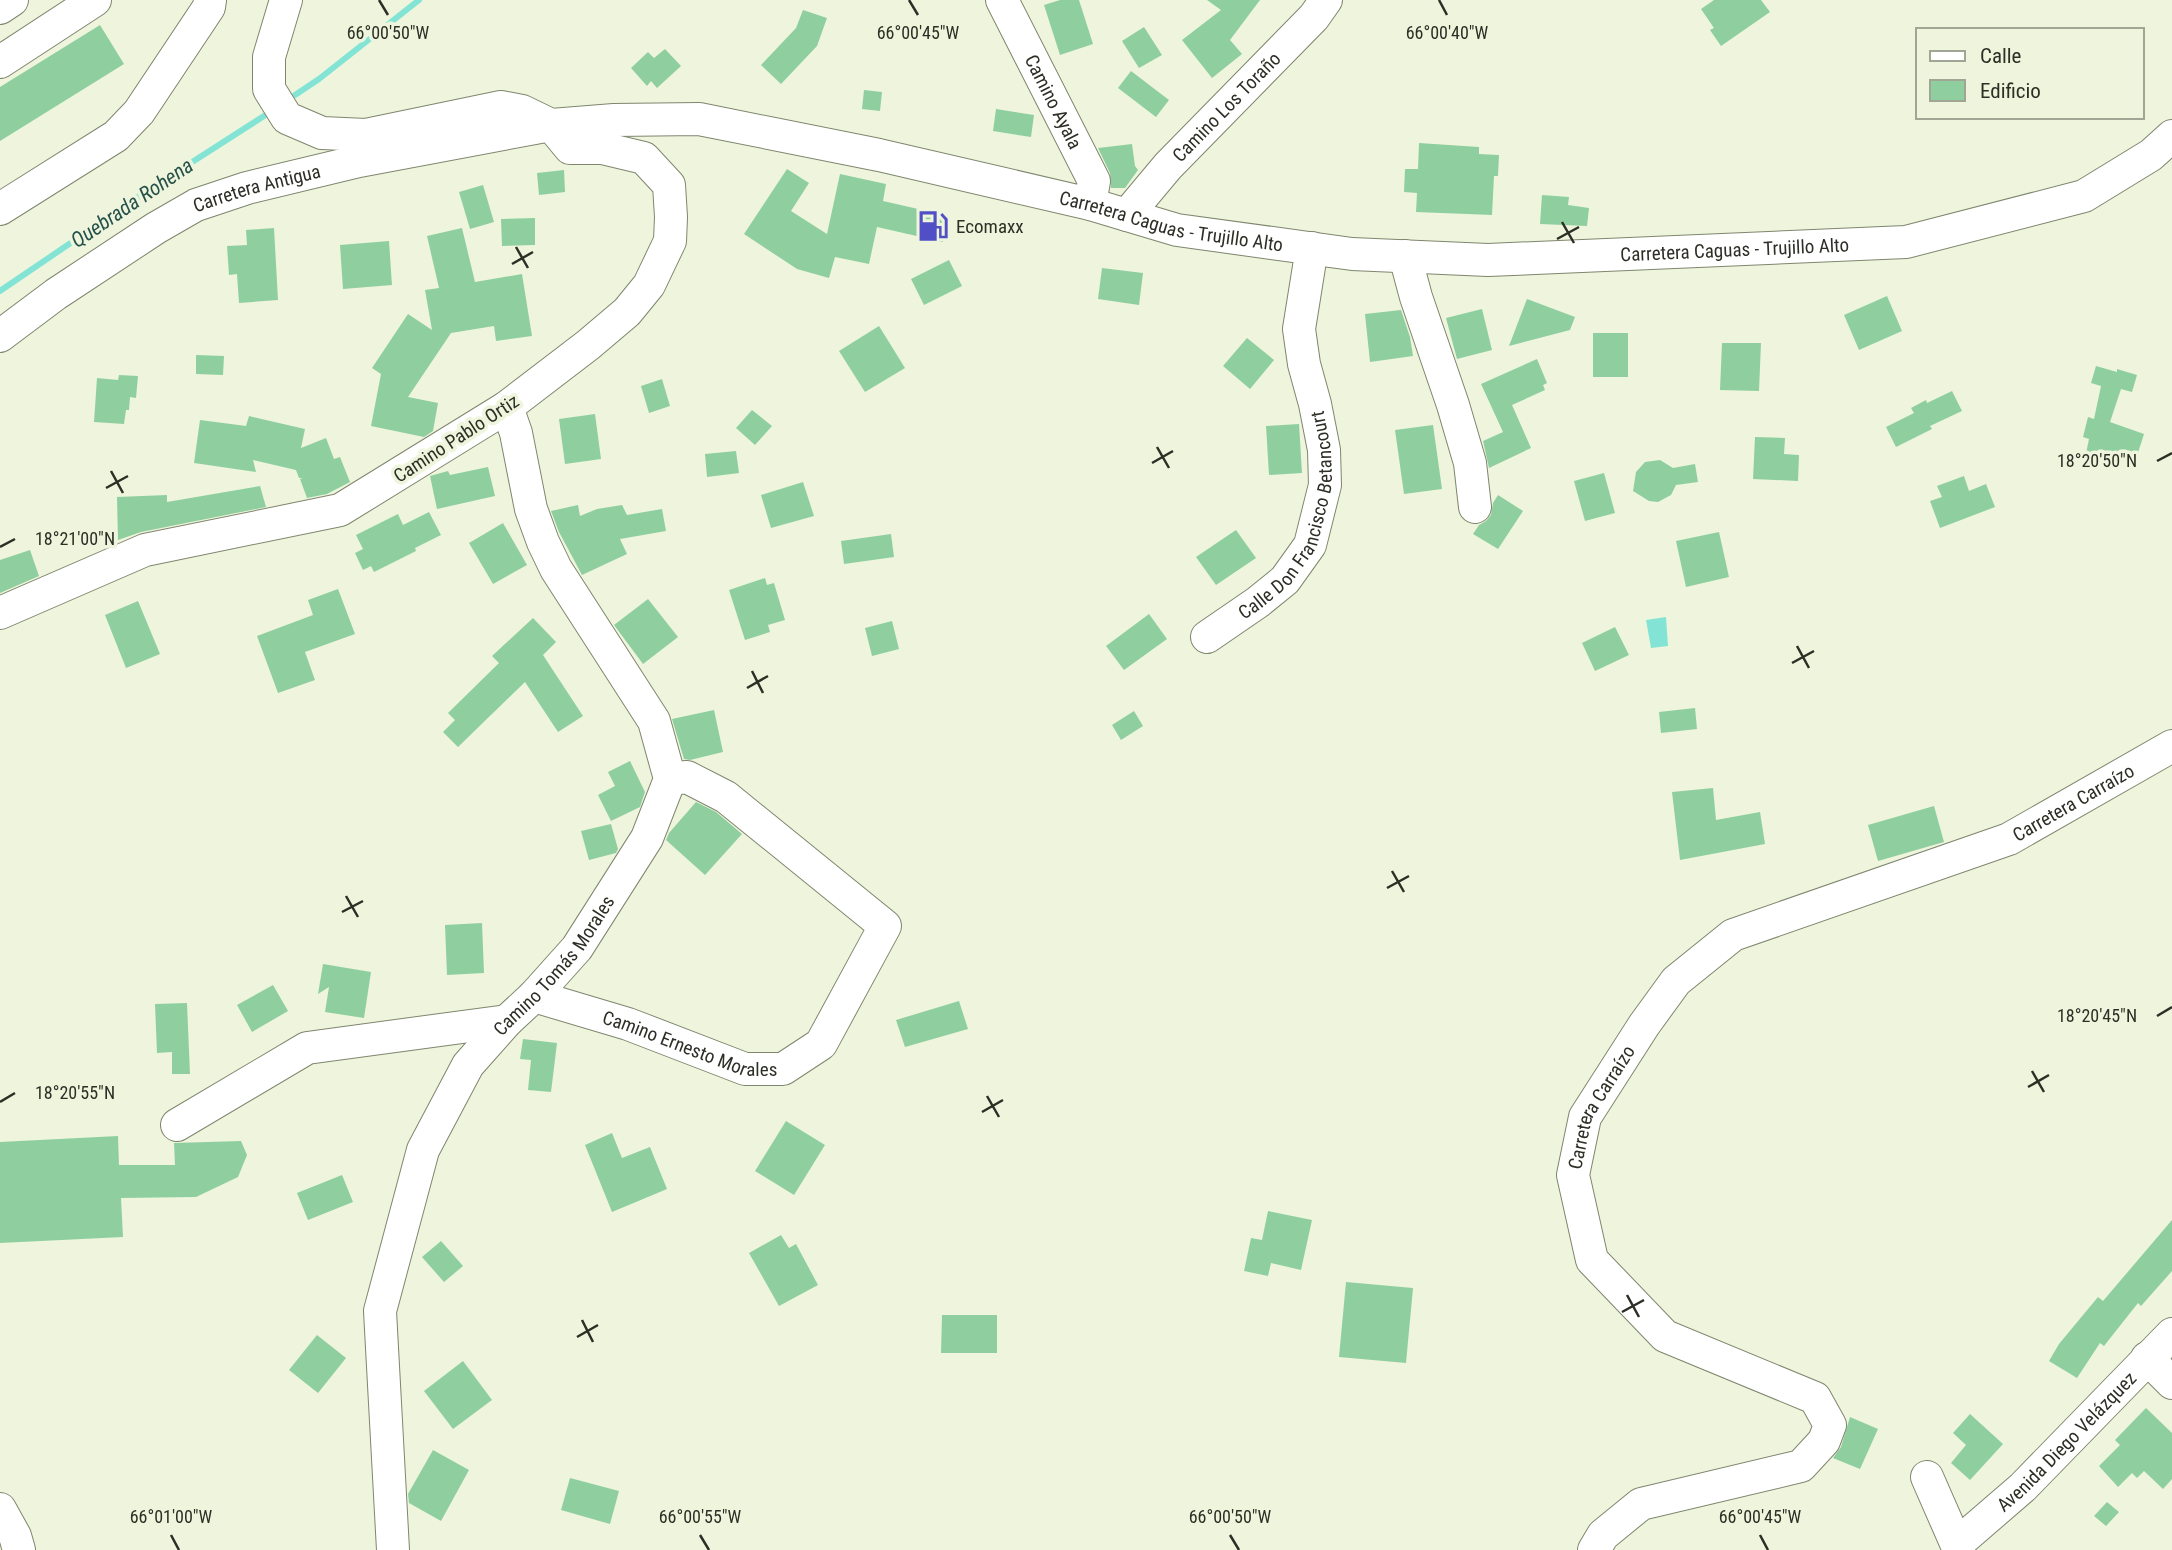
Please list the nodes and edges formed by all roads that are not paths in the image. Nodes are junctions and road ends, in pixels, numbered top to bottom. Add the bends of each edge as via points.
1 (12, 0) edge
2 (95, 0) edge
3 (210, 0) edge
4 (286, 0) edge
5 (1002, 0) edge
6 (1326, 0) edge
7 (0, 8) edge
8 (0, 62) edge
9 (551, 125) junction
10 (2172, 136) edge
11 (1090, 204) junction
12 (0, 209) edge
13 (1127, 215) junction
14 (1312, 248) junction
15 (1405, 256) junction
16 (0, 337) edge
17 (507, 407) junction
18 (1475, 507) dead end
19 (0, 613) edge
20 (1207, 637) dead end
21 (2172, 746) edge
22 (670, 779) junction
23 (534, 996) junction
24 (507, 1021) junction
25 (177, 1125) dead end
26 (2172, 1334) edge
27 (2147, 1358) junction
28 (2172, 1383) edge
29 (1927, 1477) dead end
30 (0, 1509) edge
31 (1958, 1547) edge
32 (19, 1550) edge
33 (393, 1550) edge
34 (1594, 1550) edge

1 - 7 street
2 - 8 street
3 - 12 street via 139,112 116,136
4 - 9 street, Carretera Caguas - Trujillo Alto via 269,57 269,89 287,118 322,133 366,135 501,107
5 - 11 street, Camino Ayala via 1094,181
6 - 13 street, Camino Los Toraño
9 - 11 street, Carretera Caguas - Trujillo Alto via 699,119
9 - 16 street, Carretera Antigua via 359,161 196,205 56,294
9 - 17 street, Camino Pablo Ortiz via 570,148 602,148 644,158 669,185 670,241 649,285 627,312
10 - 15 street, Carretera Caguas - Trujillo Alto via 2151,155 2084,196 1906,243 1488,260
11 - 13 street, Carretera Caguas - Trujillo Alto
13 - 14 street, Carretera Caguas - Trujillo Alto via 1177,230
14 - 15 street, Carretera Caguas - Trujillo Alto
14 - 20 street, Calle Don Francisco Betancourt via 1299,329 1324,450 1325,485 1310,545 1286,580
15 - 18 street via 1470,463
17 - 19 street, Camino Pablo Ortiz via 340,510 145,550
17 - 22 street via 543,542 654,721
21 - 34 street, Carretera Carraízo via 2009,839 1734,934 1668,992 1585,1116 1573,1175 1592,1260 1665,1336 1815,1398 1830,1425 1824,1441 1801,1466 1641,1504 1603,1535
22 - 23 street, Camino Tomás Morales via 647,838 577,948
22 - 23 street, Camino Ernesto Morales via 687,777 726,797 885,926 821,1044 783,1069 745,1069 628,1024
23 - 24 street, Camino Tomás Morales
24 - 25 street via 307,1048
24 - 33 street, Camino Tomás Morales via 468,1065 423,1150 380,1311
26 - 27 street, Avenida Diego Velázquez
27 - 28 street
27 - 31 street, Avenida Diego Velázquez via 2023,1487
29 - 31 street
30 - 32 street

